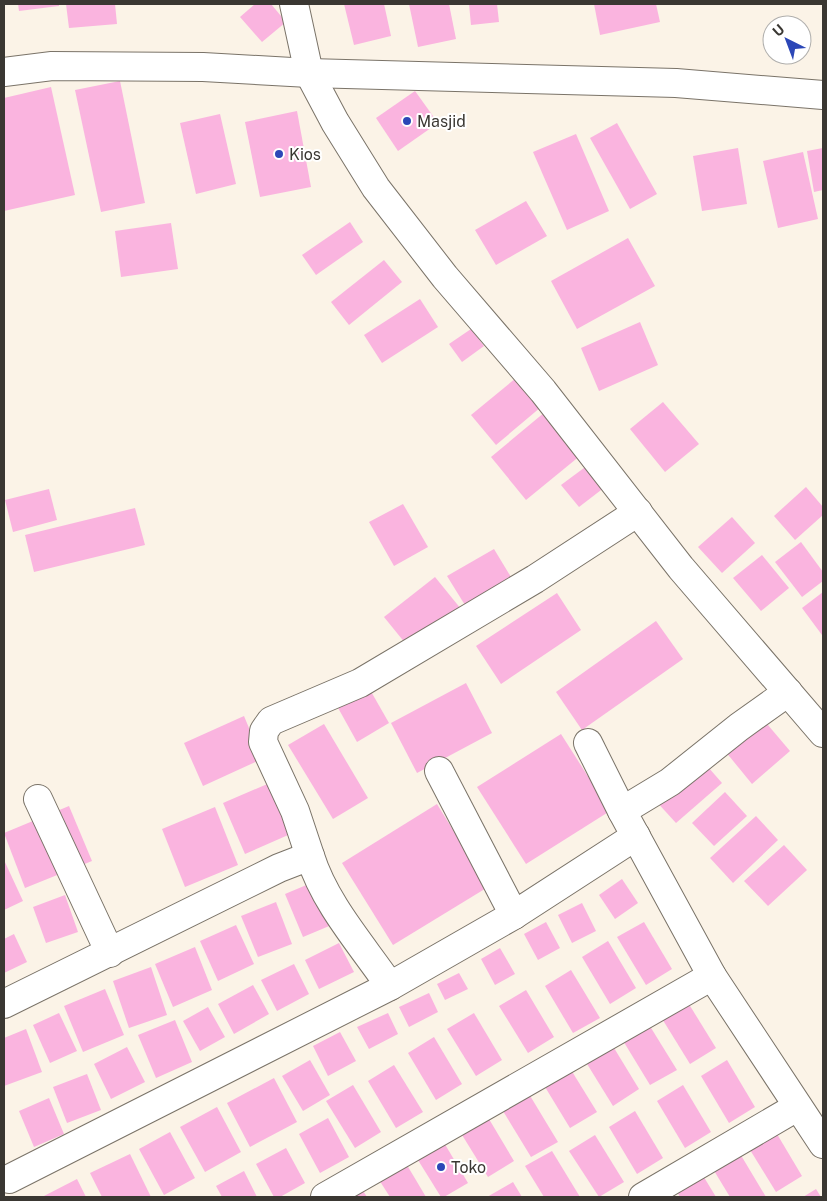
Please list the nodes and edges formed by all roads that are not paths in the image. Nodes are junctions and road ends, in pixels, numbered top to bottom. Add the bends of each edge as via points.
1 (294, 4) edge
2 (4, 72) edge
3 (309, 73) junction
4 (823, 95) edge
5 (638, 512) junction
6 (788, 692) junction
7 (823, 733) edge
8 (588, 743) dead end
9 (439, 771) dead end
10 (38, 799) dead end
11 (622, 811) junction
12 (636, 836) junction
13 (310, 856) junction
14 (514, 915) junction
15 (110, 953) junction
16 (712, 976) junction
17 (390, 986) junction
18 (4, 1004) edge
19 (797, 1107) junction
20 (823, 1144) edge
21 (11, 1181) edge
22 (325, 1197) edge
23 (643, 1197) edge

1 - 3 street
2 - 3 street via 52,66 202,67
3 - 4 street via 676,83
3 - 5 street via 376,188
5 - 6 street via 681,568
5 - 13 street via 535,579 360,683 271,721 264,731 263,742 295,811
6 - 7 street
6 - 11 street via 670,782
8 - 11 street
9 - 14 street
10 - 15 street
11 - 12 street
12 - 14 street
12 - 16 street
13 - 15 street
13 - 17 street via 315,874 332,903
14 - 17 street
15 - 18 street
16 - 19 street
16 - 22 street
17 - 21 street
19 - 20 street
19 - 23 street

